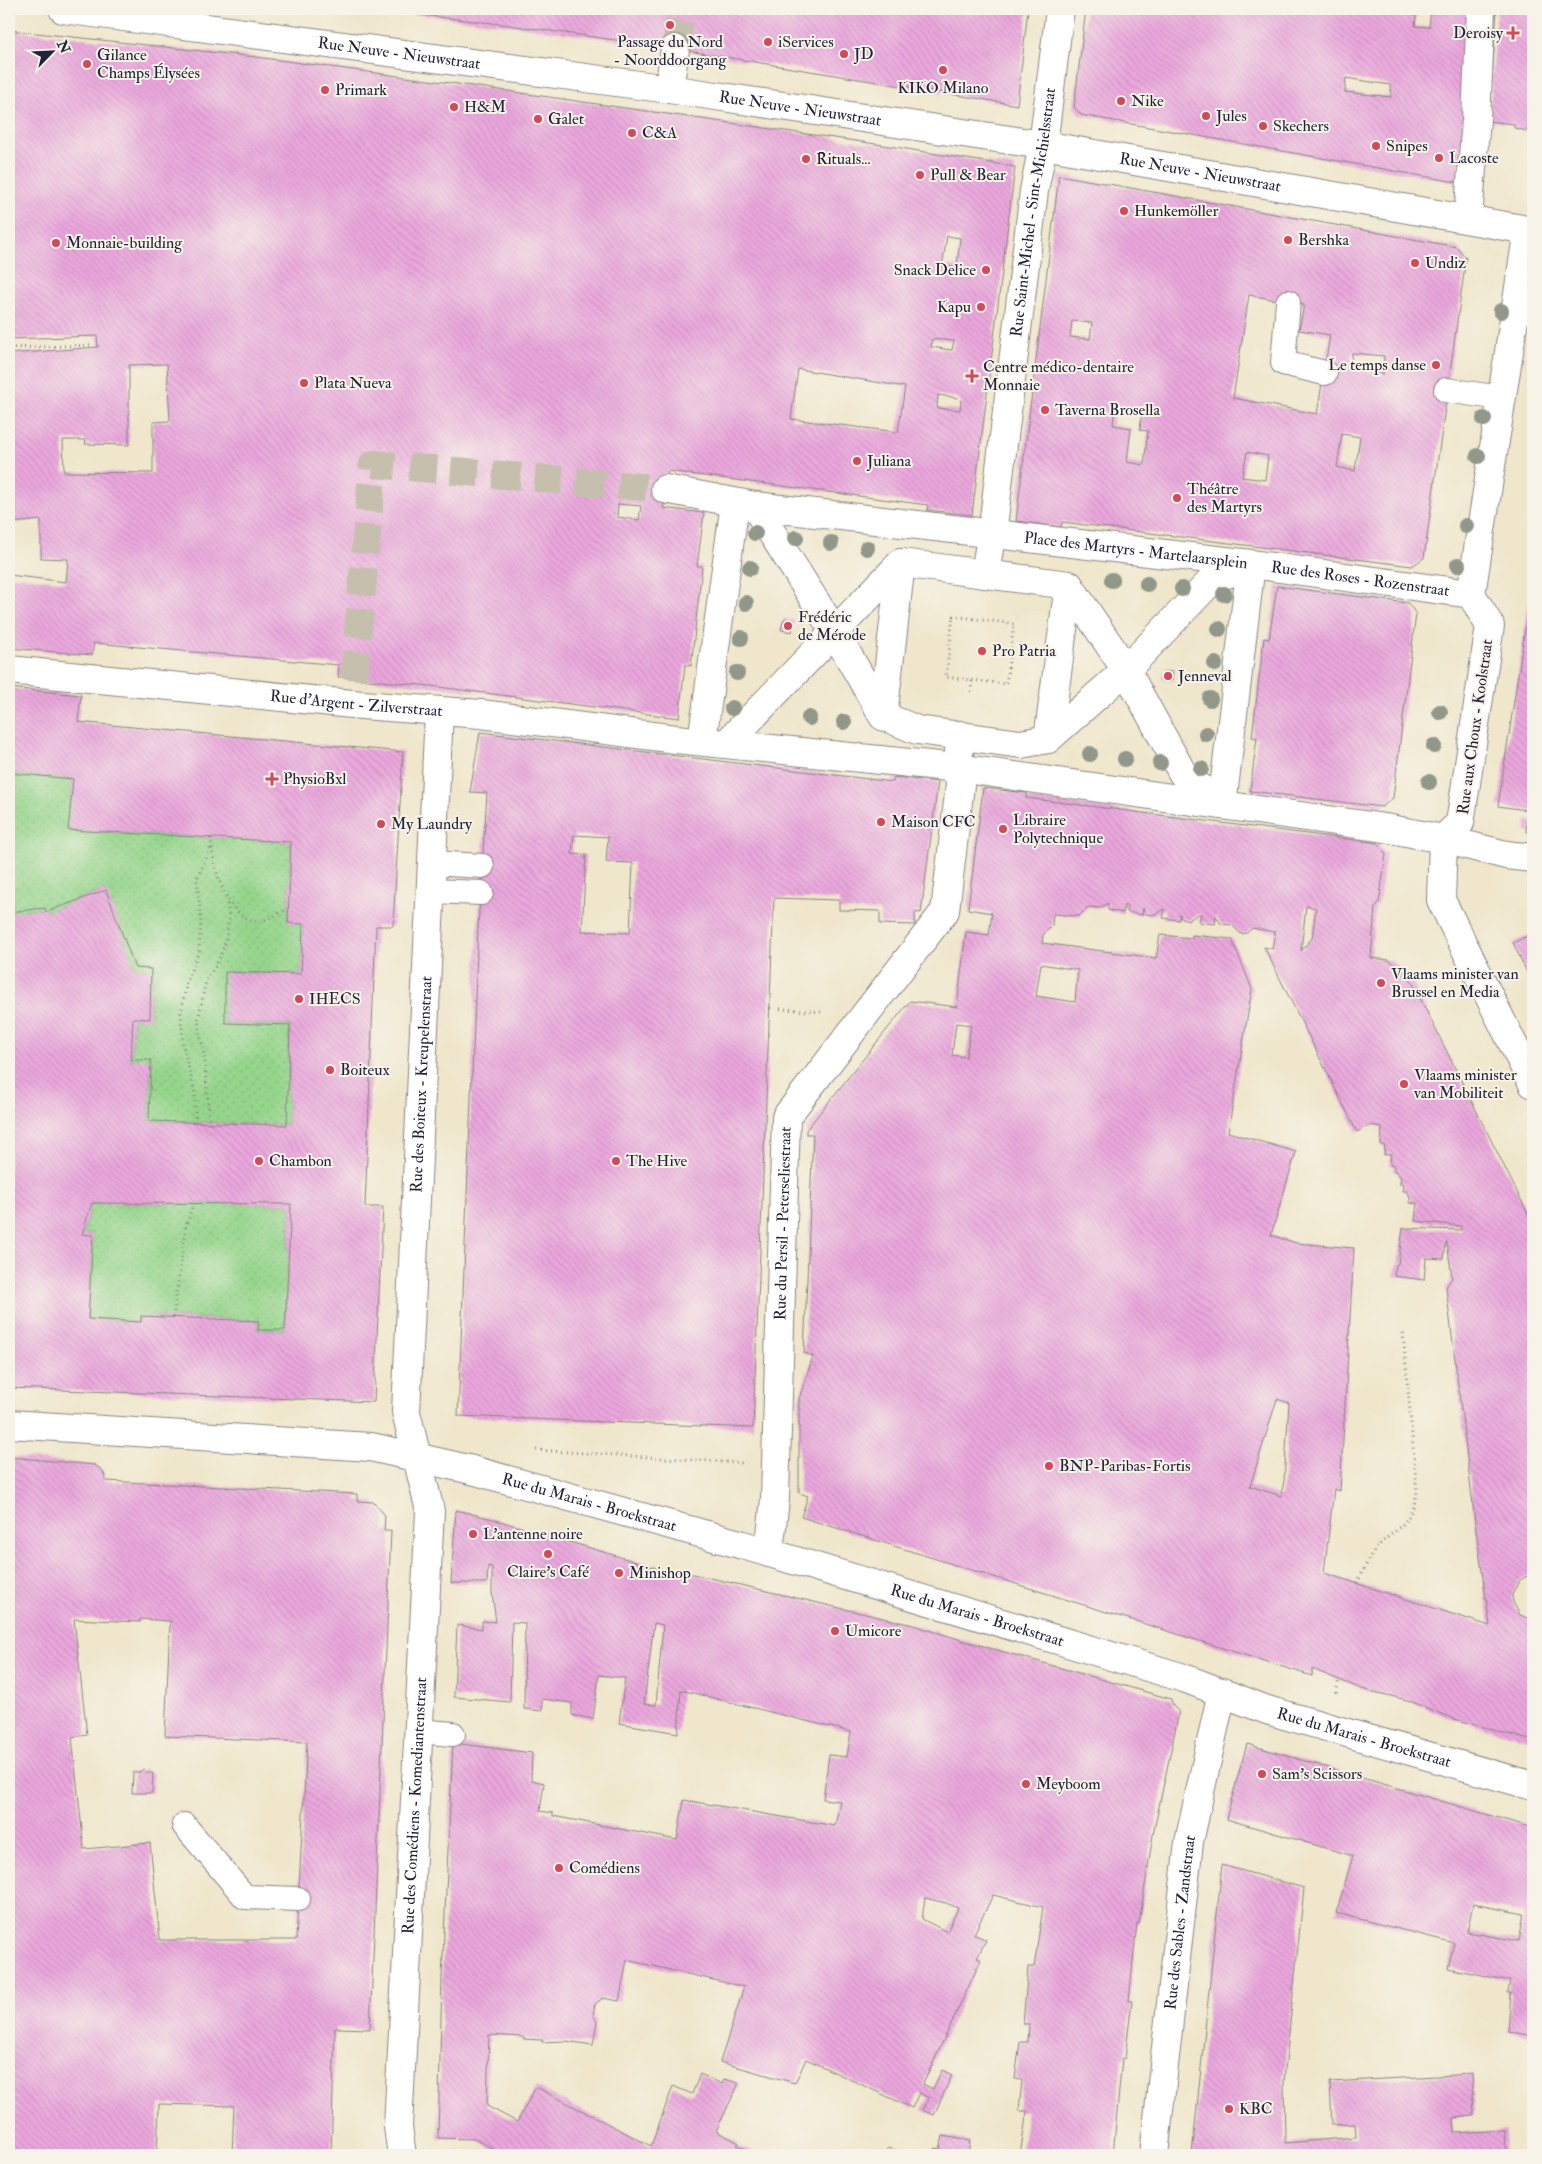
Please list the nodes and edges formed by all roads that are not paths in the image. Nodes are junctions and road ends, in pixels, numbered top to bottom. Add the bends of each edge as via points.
1 (63, 9) edge
2 (1060, 9) edge
3 (1481, 9) edge
4 (675, 49) tunnel mouth
5 (669, 89) junction
6 (1043, 145) junction
7 (1468, 219) junction
8 (1530, 230) edge
9 (1288, 302) dead end
10 (1325, 373) dead end
11 (1446, 390) dead end
12 (1501, 398) junction
13 (665, 490) tunnel mouth
14 (745, 505) junction
15 (991, 534) junction
16 (901, 563) junction
17 (1251, 564) junction
18 (969, 574) junction
19 (1069, 585) junction
20 (1471, 594) junction
21 (834, 631) junction
22 (9, 670) edge
23 (1126, 670) junction
24 (439, 712) junction
25 (883, 716) junction
26 (934, 727) junction
27 (1048, 739) junction
28 (714, 743) junction
29 (958, 768) junction
30 (1222, 805) junction
31 (1443, 839) junction
32 (1533, 858) edge
33 (432, 863) junction
34 (482, 866) dead end
35 (431, 891) junction
36 (481, 893) dead end
37 (1533, 1084) edge
38 (9, 1424) edge
39 (417, 1457) junction
40 (769, 1553) junction
41 (1222, 1692) junction
42 (418, 1731) junction
43 (453, 1734) dead end
44 (1533, 1786) edge
45 (184, 1825) dead end
46 (298, 1898) dead end
47 (402, 2155) edge
48 (1154, 2155) edge

1 - 5 street, Rue Neuve - Nieuwstraat
2 - 6 street, Rue Saint-Michel - Sint-Michielsstraat
3 - 7 street
4 - 5 street
5 - 6 street, Rue Neuve - Nieuwstraat
6 - 7 street, Rue Neuve - Nieuwstraat
6 - 15 street, Rue Saint-Michel - Sint-Michielsstraat via 1034,191
7 - 8 street, Rue Neuve - Nieuwstraat
8 - 12 street
9 - 10 lane via 1283,363
11 - 12 lane
12 - 20 street
13 - 14 street, Place des Martyrs - Martelaarsplein
14 - 15 street, Place des Martyrs - Martelaarsplein
14 - 21 street
14 - 28 street
15 - 17 street, Place des Martyrs - Martelaarsplein
15 - 18 street, Rue Saint-Michel - Sint-Michielsstraat
16 - 18 street
16 - 21 street
16 - 25 street via 904,614 897,667
17 - 20 street, Rue des Roses - Rozenstraat
17 - 23 street via 1212,580
17 - 30 street, Place des Martyrs - Martelaarsplein
18 - 19 street via 1015,582
19 - 23 street
19 - 27 street via 1056,633
20 - 31 street, Rue aux Choux - Koolstraat via 1490,626 1460,823
21 - 25 street
21 - 28 street
22 - 24 street, Rue d'Argent - Zilverstraat
23 - 27 street
23 - 30 street via 1183,774
24 - 28 street, Rue d'Argent - Zilverstraat via 481,714
24 - 33 street, Rue des Boiteux - Kreupelenstraat
25 - 26 street
26 - 27 street
26 - 29 street, Rue du Persil - Peterseliestraat
28 - 29 street
29 - 30 street
29 - 40 street, Rue du Persil - Peterseliestraat via 960,785 945,911 786,1116 775,1489
30 - 31 street
31 - 32 street via 1506,855
31 - 37 street via 1441,900
33 - 34 lane
33 - 35 street, Rue des Boiteux - Kreupelenstraat
35 - 36 lane
35 - 39 street, Rue des Boiteux - Kreupelenstraat via 406,1412
38 - 39 street, Rue du Marais - Broekstraat via 371,1446
39 - 40 street, Rue du Marais - Broekstraat
39 - 42 street, Rue des Comédiens - Komediantenstraat via 430,1511
40 - 41 street, Rue du Marais - Broekstraat
41 - 44 street, Rue du Marais - Broekstraat via 1267,1710
41 - 48 street, Rue des Sables - Zandstraat via 1189,1842
42 - 43 lane
42 - 47 street, Rue des Comédiens - Komediantenstraat via 398,2127
45 - 46 lane via 245,1897

